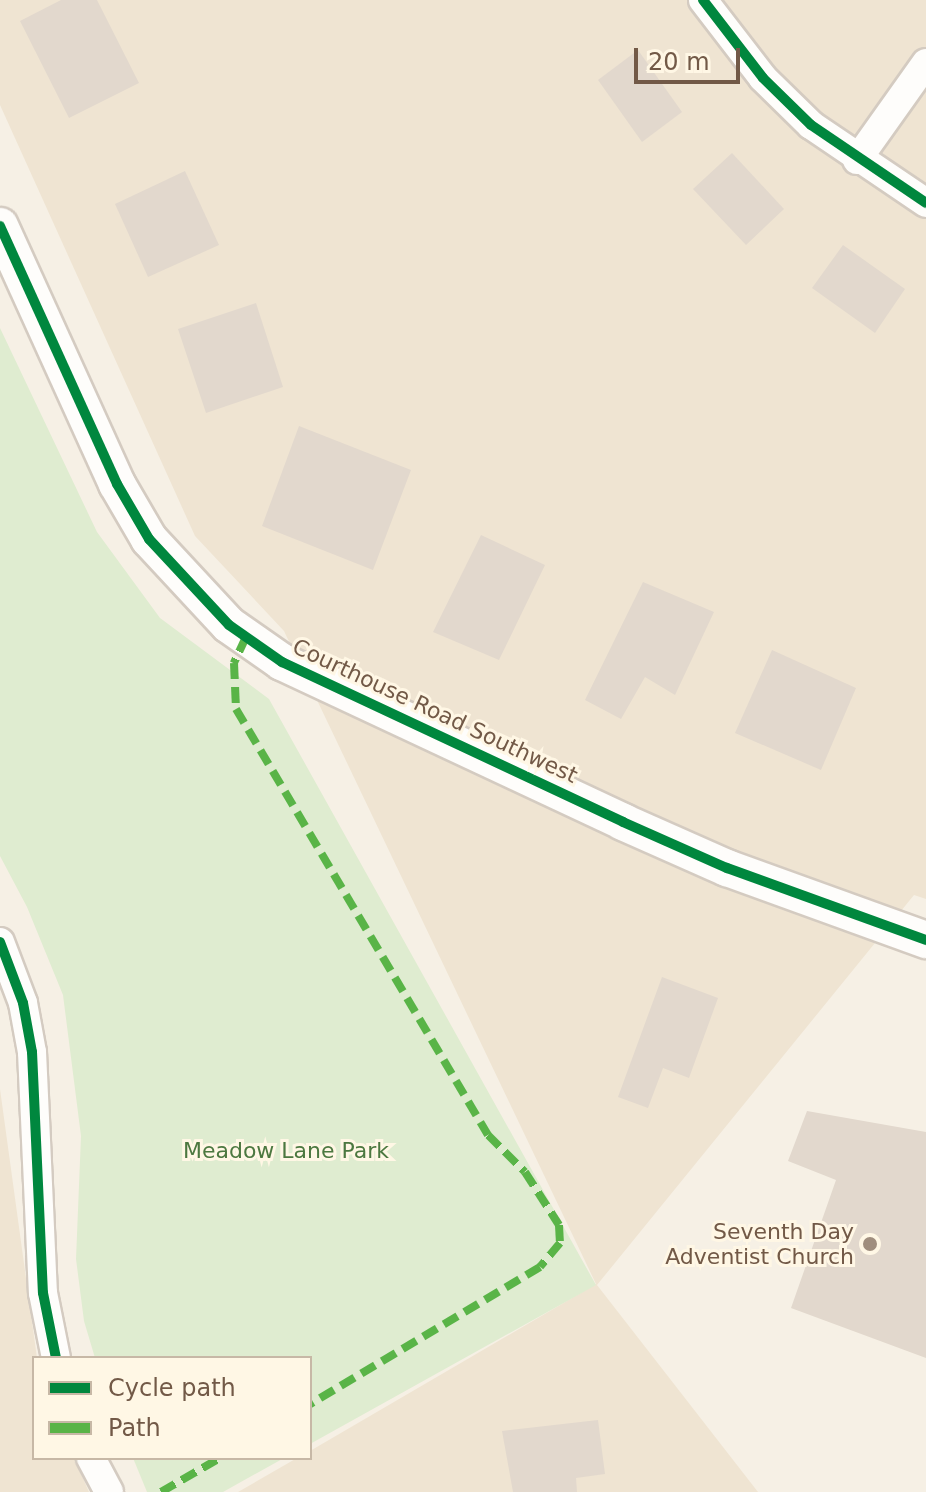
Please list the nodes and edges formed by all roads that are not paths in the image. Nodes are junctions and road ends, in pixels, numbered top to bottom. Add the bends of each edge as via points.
1 (703, 0) edge
2 (926, 63) edge
3 (857, 160) junction
4 (926, 203) edge
5 (0, 226) edge
6 (926, 940) edge
7 (0, 942) edge
8 (56, 1356) edge
9 (92, 1460) edge
10 (109, 1492) edge

1 - 3 street via 763,78
2 - 3 street
3 - 4 street
5 - 6 street, Courthouse Road Southwest via 117,484 149,539 229,625 282,662 623,822 727,868
7 - 8 street via 23,1003 32,1052 43,1293
9 - 10 street

